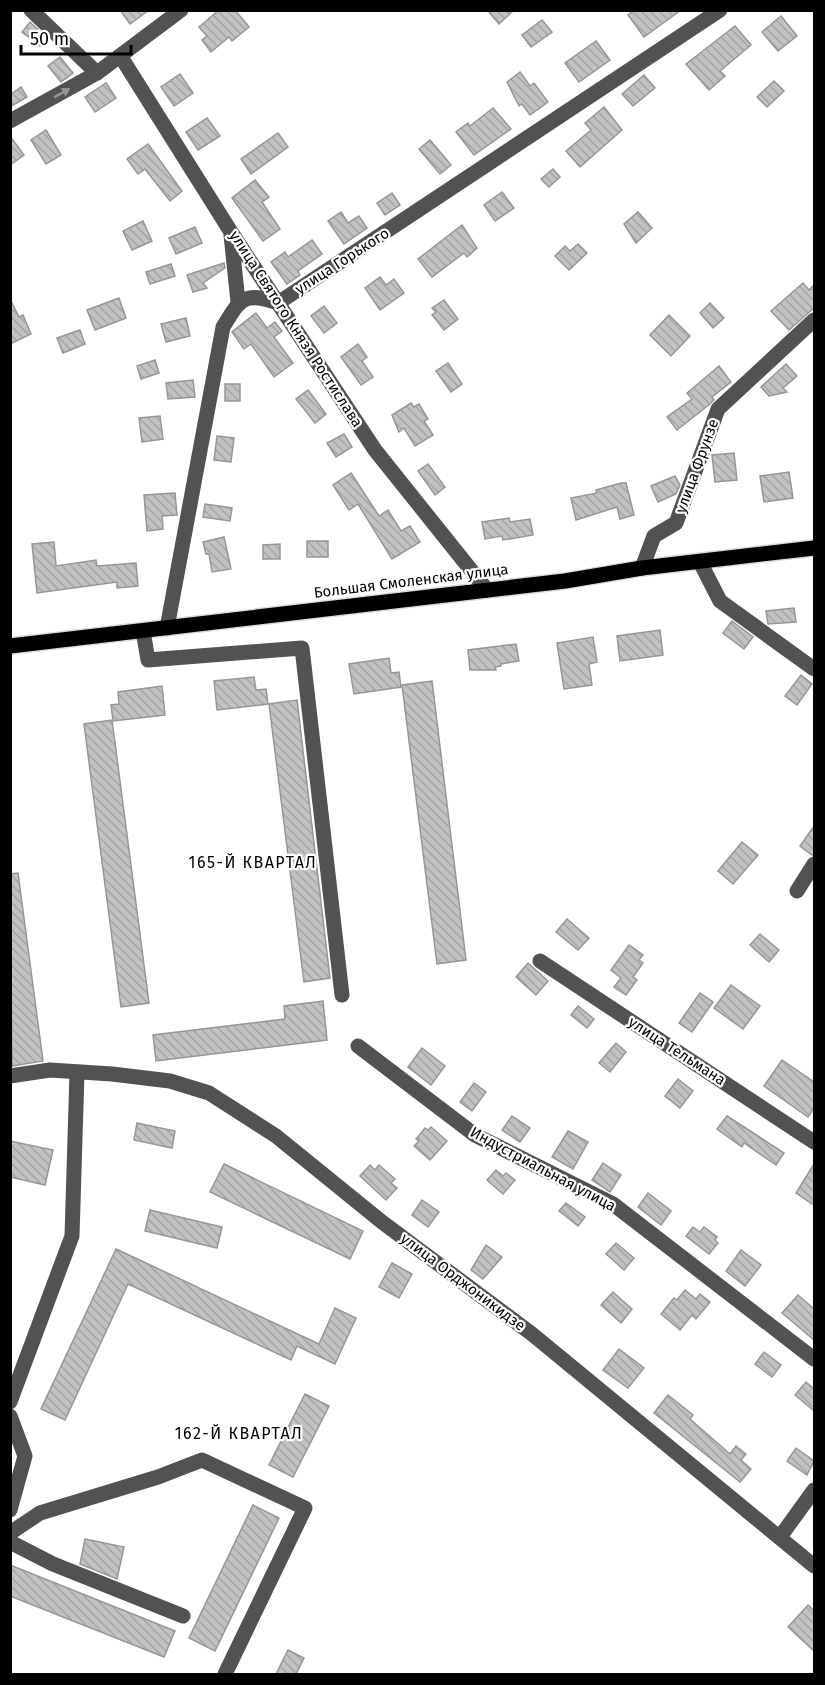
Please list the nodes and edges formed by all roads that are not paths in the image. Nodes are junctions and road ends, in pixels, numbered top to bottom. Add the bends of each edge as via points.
1 (31, 10) edge
2 (181, 10) edge
3 (720, 10) edge
4 (121, 57) junction
5 (97, 73) junction
6 (10, 121) edge
7 (231, 232) junction
8 (238, 302) junction
9 (278, 303) junction
10 (814, 320) edge
11 (814, 548) edge
12 (700, 562) junction
13 (642, 568) junction
14 (487, 590) junction
15 (167, 628) junction
16 (143, 631) junction
17 (10, 646) edge
18 (814, 669) edge
19 (814, 864) edge
20 (797, 891) dead end
21 (540, 961) dead end
22 (342, 995) dead end
23 (358, 1046) dead end
24 (77, 1073) junction
25 (10, 1076) edge
26 (814, 1142) edge
27 (814, 1359) edge
28 (10, 1402) edge
29 (10, 1416) edge
30 (814, 1490) edge
31 (10, 1510) edge
32 (10, 1533) edge
33 (780, 1537) junction
34 (10, 1542) edge
35 (814, 1566) edge
36 (183, 1616) dead end
37 (225, 1674) edge

1 - 5 street
2 - 4 street
3 - 9 street, улица Горького
4 - 5 street
4 - 7 street, улица Святого Князя Ростислава
6 -> 5 street
7 - 8 street
7 - 9 street, улица Святого Князя Ростислава
8 - 9 street, улица Горького via 257,295
8 - 15 street via 223,327
9 - 14 street, улица Святого Князя Ростислава via 375,450
10 - 13 street, улица Фрунзе via 718,409 676,524 654,536
11 - 12 main road, Большая Смоленская улица
12 - 13 main road, Большая Смоленская улица
12 - 18 street via 720,602
13 - 14 main road, Большая Смоленская улица
14 - 15 main road, Большая Смоленская улица
15 - 16 main road, Большая Смоленская улица
16 - 17 main road, Большая Смоленская улица
16 - 22 street via 148,660 302,648
19 - 20 street
21 - 26 street, улица Тельмана
23 - 27 street, Индустриальная улица via 475,1135 613,1204
24 - 25 street, улица Орджоникидзе via 50,1070
24 - 28 street via 72,1236
24 - 33 street, улица Орджоникидзе via 170,1081 209,1093 276,1136 382,1222 532,1334
29 - 31 street via 25,1456
30 - 33 street
32 - 37 street via 40,1514 202,1460 305,1508
33 - 35 street, улица Орджоникидзе
34 - 36 street via 53,1564

